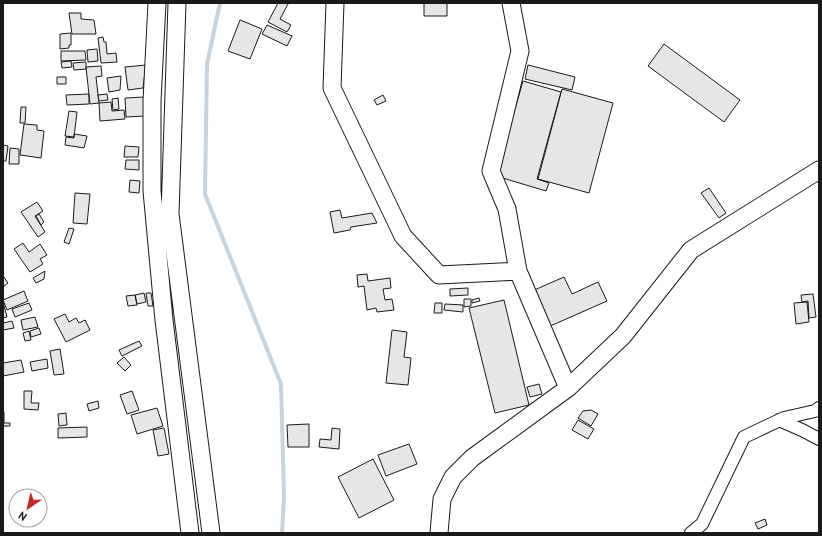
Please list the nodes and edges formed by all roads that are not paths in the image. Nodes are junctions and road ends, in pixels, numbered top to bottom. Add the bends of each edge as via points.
1 (156, 3) edge
2 (177, 3) edge
3 (335, 3) edge
4 (511, 3) edge
5 (819, 170) edge
6 (518, 271) junction
7 (568, 388) junction
8 (819, 408) edge
9 (779, 420) junction
10 (819, 439) edge
11 (190, 533) edge
12 (211, 533) edge
13 (439, 533) edge
14 (691, 533) edge

1 - 11 street via 152,191 164,320
2 - 12 street via 170,214
3 - 6 street via 332,88 403,236 439,275
4 - 6 street via 520,51 491,171 507,209
5 - 7 street via 691,250 623,336
6 - 7 street
7 - 13 street via 472,458 453,477 442,499
8 - 9 street
9 - 10 street
9 - 14 street via 744,437 702,524

